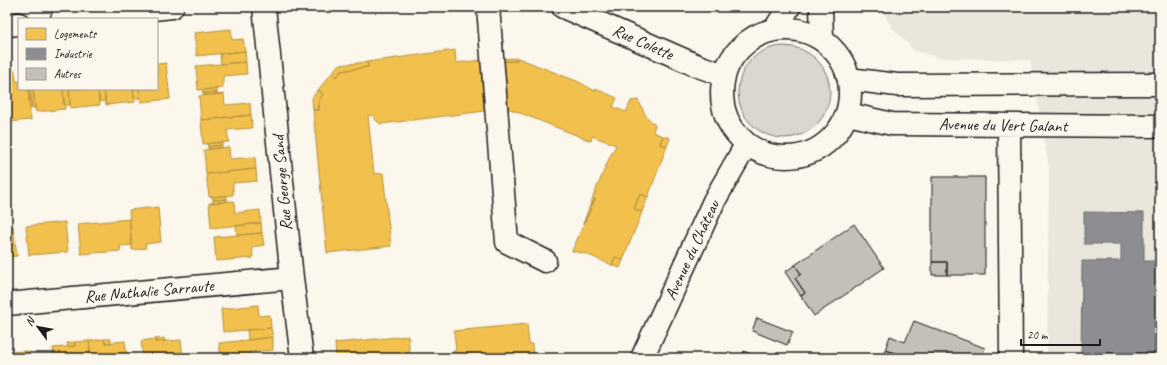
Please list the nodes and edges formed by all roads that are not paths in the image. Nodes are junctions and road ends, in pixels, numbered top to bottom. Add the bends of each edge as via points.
1 (172, 7) edge
2 (264, 7) edge
3 (488, 7) edge
4 (563, 7) edge
5 (789, 7) edge
6 (821, 7) edge
7 (71, 18) edge
8 (18, 24) edge
9 (7, 25) edge
10 (775, 29) junction
11 (822, 39) junction
12 (724, 75) junction
13 (849, 79) junction
14 (1160, 84) edge
15 (848, 114) junction
16 (1010, 125) junction
17 (1160, 126) edge
18 (746, 145) junction
19 (546, 261) dead end
20 (292, 278) junction
21 (7, 304) edge
22 (302, 358) edge
23 (642, 358) edge
24 (1011, 358) edge

1 - 7 street
2 - 20 street, Rue George Sand
3 - 19 street via 506,242
4 - 12 street, Rue Colette
5 - 10 street
6 - 11 street
8 - 9 street
10 - 11 street via 802,30
10 - 12 street via 754,37 737,52
11 - 13 street via 840,58
12 - 18 street via 721,97 731,128
13 - 14 street via 897,85
13 - 15 street via 851,91
15 - 16 street, Avenue du Vert Galant via 892,124
15 - 18 street via 840,129 825,146 813,152 791,158 769,156
16 - 17 street, Avenue du Vert Galant
16 - 24 street
18 - 23 street, Avenue du Château via 714,201
20 - 21 street, Rue Nathalie Sarraute
20 - 22 street, Rue George Sand

